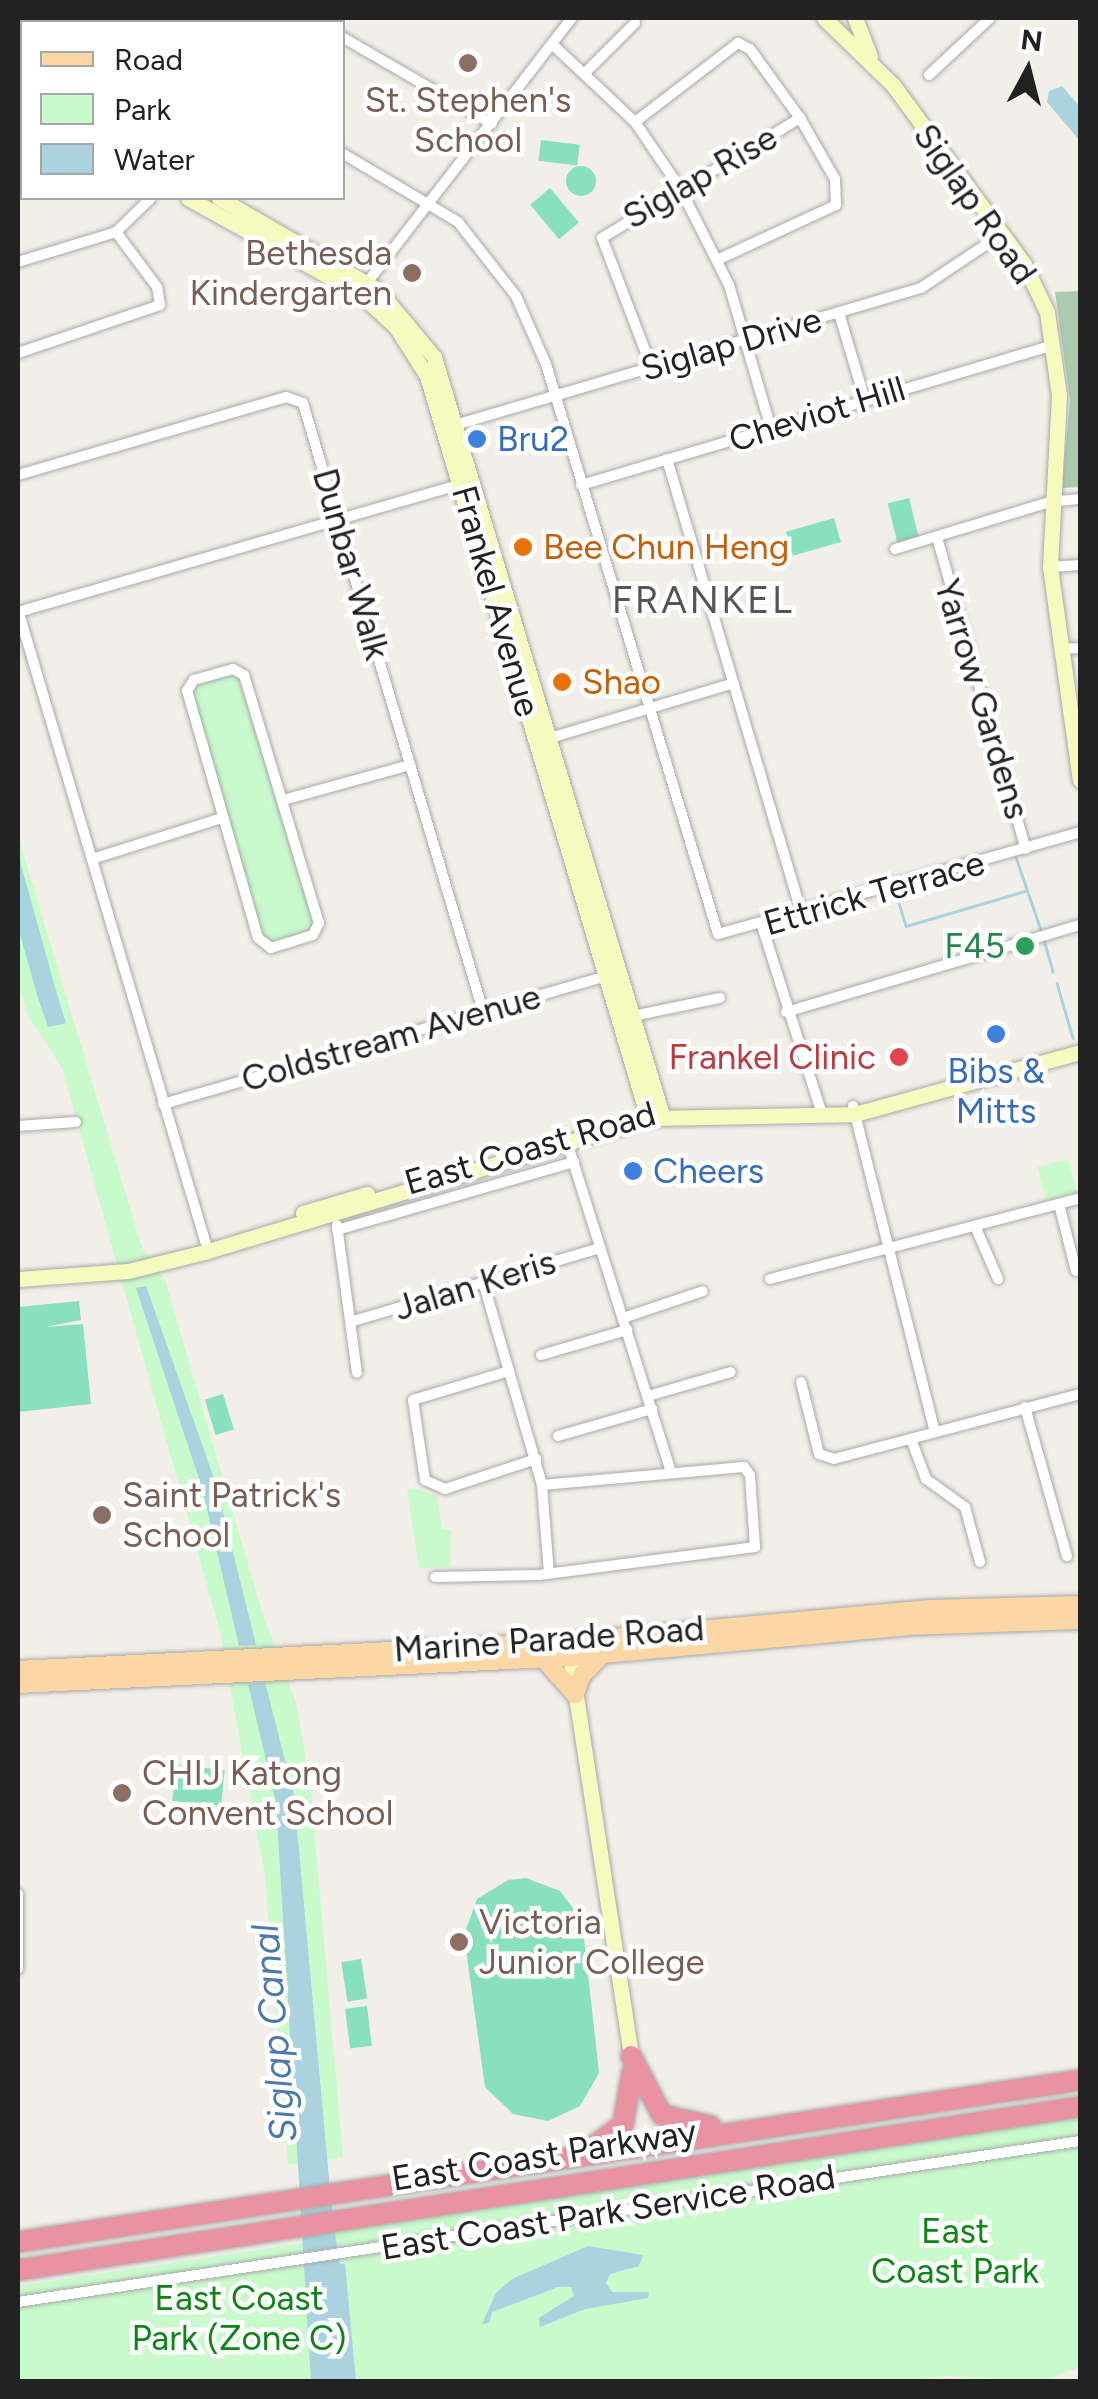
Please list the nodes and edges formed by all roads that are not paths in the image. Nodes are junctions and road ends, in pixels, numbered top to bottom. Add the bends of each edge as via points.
1 (572, 18) edge
2 (855, 18) edge
3 (990, 18) edge
4 (830, 19) edge
5 (635, 23) dead end
6 (345, 39) edge
7 (552, 44) junction
8 (871, 58) junction
9 (586, 71) junction
10 (930, 75) dead end
11 (800, 118) junction
12 (635, 122) junction
13 (492, 124) junction
14 (345, 155) edge
15 (680, 188) junction
16 (148, 200) edge
17 (192, 200) edge
18 (221, 200) edge
19 (430, 202) junction
20 (116, 232) junction
21 (1001, 233) junction
22 (719, 259) junction
23 (18, 262) edge
24 (363, 288) junction
25 (839, 313) junction
26 (746, 339) junction
27 (1054, 345) junction
28 (18, 353) edge
29 (651, 366) junction
30 (555, 396) junction
31 (865, 400) junction
32 (452, 426) junction
33 (770, 428) junction
34 (667, 460) junction
35 (18, 475) edge
36 (462, 484) junction
37 (581, 485) junction
38 (1080, 498) edge
39 (1047, 504) junction
40 (340, 522) junction
41 (938, 541) junction
42 (895, 549) dead end
43 (1080, 565) edge
44 (1050, 567) junction
45 (18, 611) edge
46 (1060, 648) junction
47 (1080, 648) edge
48 (734, 683) junction
49 (652, 708) junction
50 (543, 740) junction
51 (1077, 742) edge
52 (410, 765) junction
53 (1080, 780) edge
54 (283, 800) junction
55 (222, 818) junction
56 (1080, 832) edge
57 (1026, 848) junction
58 (92, 859) junction
59 (802, 914) junction
60 (1080, 925) edge
61 (762, 926) junction
62 (612, 974) junction
63 (720, 998) dead end
64 (482, 1010) junction
65 (786, 1012) junction
66 (625, 1018) junction
67 (1080, 1043) edge
68 (1080, 1052) edge
69 (163, 1104) junction
70 (822, 1110) junction
71 (854, 1110) junction
72 (654, 1113) junction
73 (76, 1122) dead end
74 (18, 1126) edge
75 (567, 1140) junction
76 (574, 1162) junction
77 (1080, 1198) edge
78 (1059, 1204) junction
79 (335, 1216) junction
80 (976, 1226) junction
81 (207, 1248) junction
82 (600, 1248) junction
83 (888, 1248) junction
84 (18, 1271) edge
85 (1076, 1271) dead end
86 (770, 1279) dead end
87 (998, 1279) dead end
88 (18, 1280) edge
89 (484, 1285) junction
90 (703, 1291) dead end
91 (350, 1322) junction
92 (625, 1324) junction
93 (541, 1355) dead end
94 (509, 1371) junction
95 (731, 1372) dead end
96 (357, 1373) dead end
97 (801, 1382) dead end
98 (1080, 1394) edge
99 (648, 1396) junction
100 (1026, 1408) junction
101 (652, 1409) junction
102 (935, 1432) junction
103 (558, 1436) dead end
104 (911, 1440) junction
105 (536, 1460) junction
106 (671, 1472) junction
107 (542, 1485) junction
108 (1067, 1556) dead end
109 (980, 1562) dead end
110 (549, 1573) junction
111 (435, 1577) dead end
112 (1080, 1605) edge
113 (1080, 1620) edge
114 (569, 1650) junction
115 (602, 1654) junction
116 (544, 1659) junction
117 (18, 1670) edge
118 (18, 1684) edge
119 (576, 1694) junction
120 (18, 1894) edge
121 (18, 1969) edge
122 (631, 2056) junction
123 (1080, 2080) edge
124 (1080, 2106) edge
125 (756, 2126) junction
126 (1080, 2141) edge
127 (576, 2155) junction
128 (18, 2242) edge
129 (18, 2270) edge
130 (18, 2302) edge

1 - 7 street
2 - 8 main road
3 - 10 street
4 - 8 main road, Siglap Road
5 - 9 street
6 - 13 street
7 - 9 street
7 - 13 street
8 - 21 main road, Siglap Road
9 - 12 street
11 - 12 street via 750,49 738,43
11 - 15 street, Siglap Rise
11 - 22 street via 835,179 836,205
12 - 15 street
13 - 19 street
14 - 19 street
15 - 22 street
15 - 29 street, Siglap Rise via 602,238
16 - 20 street
17 - 24 main road, Frankel Avenue
18 - 24 main road, Frankel Avenue
19 - 24 street
19 - 30 street via 472,234 507,279
20 - 23 street
20 - 28 street via 156,287 160,305
21 - 25 street, Siglap Drive via 938,281
21 - 27 main road, Siglap Road via 1030,273
22 - 26 street
24 - 32 main road, Frankel Avenue via 426,343
25 - 26 street, Siglap Drive
25 - 31 street
26 - 29 street, Siglap Drive
26 - 33 street
27 - 31 street, Cheviot Hill
27 - 39 main road, Siglap Road via 1059,395
29 - 30 street, Siglap Drive
30 - 32 street, Siglap Drive
30 - 37 street
31 - 33 street, Cheviot Hill
32 - 36 main road, Frankel Avenue
32 - 50 main road, Frankel Avenue
33 - 34 street, Cheviot Hill
34 - 37 street, Cheviot Hill
34 - 48 street
35 - 40 street, Dunbar Walk via 286,397 303,403
36 - 40 street
36 - 50 main road, Frankel Avenue
37 - 49 street
38 - 39 street, Yarrow Gardens
39 - 41 street, Yarrow Gardens
39 - 44 main road, Siglap Road
40 - 45 street
40 - 52 street, Dunbar Walk
41 - 42 street
41 - 57 street, Yarrow Gardens
43 - 44 street
44 - 46 main road, Siglap Road
45 - 58 street
46 - 47 street
46 - 51 main road, Siglap Road
48 - 49 street
48 - 59 street
49 - 50 street
49 - 61 street, Ettrick Terrace via 712,928 724,936
50 - 62 main road, Frankel Avenue
51 - 53 main road, Siglap Road
52 - 54 street
52 - 64 street, Dunbar Walk
54 - 55 street via 244,675 233,670 194,680 188,694
54 - 55 street via 318,923 313,936 291,943 271,948 258,938
55 - 58 street
56 - 57 street, Ettrick Terrace
57 - 59 street, Ettrick Terrace
58 - 69 street
59 - 61 street, Ettrick Terrace
60 - 65 street
61 - 65 street
62 - 64 street, Coldstream Avenue
62 - 66 main road, Frankel Avenue
63 - 66 street
64 - 69 street, Coldstream Avenue
65 - 70 street
66 - 72 main road, Frankel Avenue
67 - 71 main road, East Coast Road
68 - 71 main road, East Coast Road
69 - 81 street
70 - 71 main road, East Coast Road
70 - 72 main road, East Coast Road
71 - 83 street
72 - 75 main road, East Coast Road
73 - 74 street
75 - 76 street
75 - 79 main road, East Coast Road
76 - 79 street
76 - 82 street
77 - 78 street
78 - 80 street
78 - 85 street
79 - 81 main road, East Coast Road
79 - 91 street
80 - 83 street
80 - 87 street
81 - 84 main road, East Coast Road
81 - 88 main road, East Coast Road via 128,1271
82 - 89 street, Jalan Keris
82 - 92 street
83 - 86 street
83 - 102 street
89 - 91 street, Jalan Keris
89 - 94 street
90 - 92 street
91 - 96 street
92 - 93 street
92 - 99 street
94 - 105 street
94 - 105 street via 413,1400 425,1480 445,1489
95 - 99 street
97 - 104 street via 823,1457
98 - 100 street
99 - 101 street
100 - 102 street
100 - 108 street
101 - 103 street
101 - 106 street
102 - 104 street
104 - 109 street via 926,1479 965,1508
105 - 107 street
106 - 107 street
106 - 110 street via 746,1469 754,1548
107 - 110 street
110 - 111 street
112 - 114 main road, Marine Parade Road via 930,1609
113 - 115 main road, Marine Parade Road via 890,1627
114 - 115 main road, Marine Parade Road
114 - 116 main road, Marine Parade Road
114 - 117 main road, Marine Parade Road
114 - 119 main road
115 - 119 main road via 582,1674
116 - 118 main road, Marine Parade Road
116 - 119 main road
119 - 122 main road
120 - 121 street
122 - 125 highway via 662,2115 696,2126
122 - 127 highway via 632,2095 622,2124
123 - 125 highway, East Coast Parkway
124 - 129 highway, East Coast Parkway
125 - 127 highway, East Coast Parkway
126 - 130 street, East Coast Park Service Road
127 - 128 highway, East Coast Parkway

